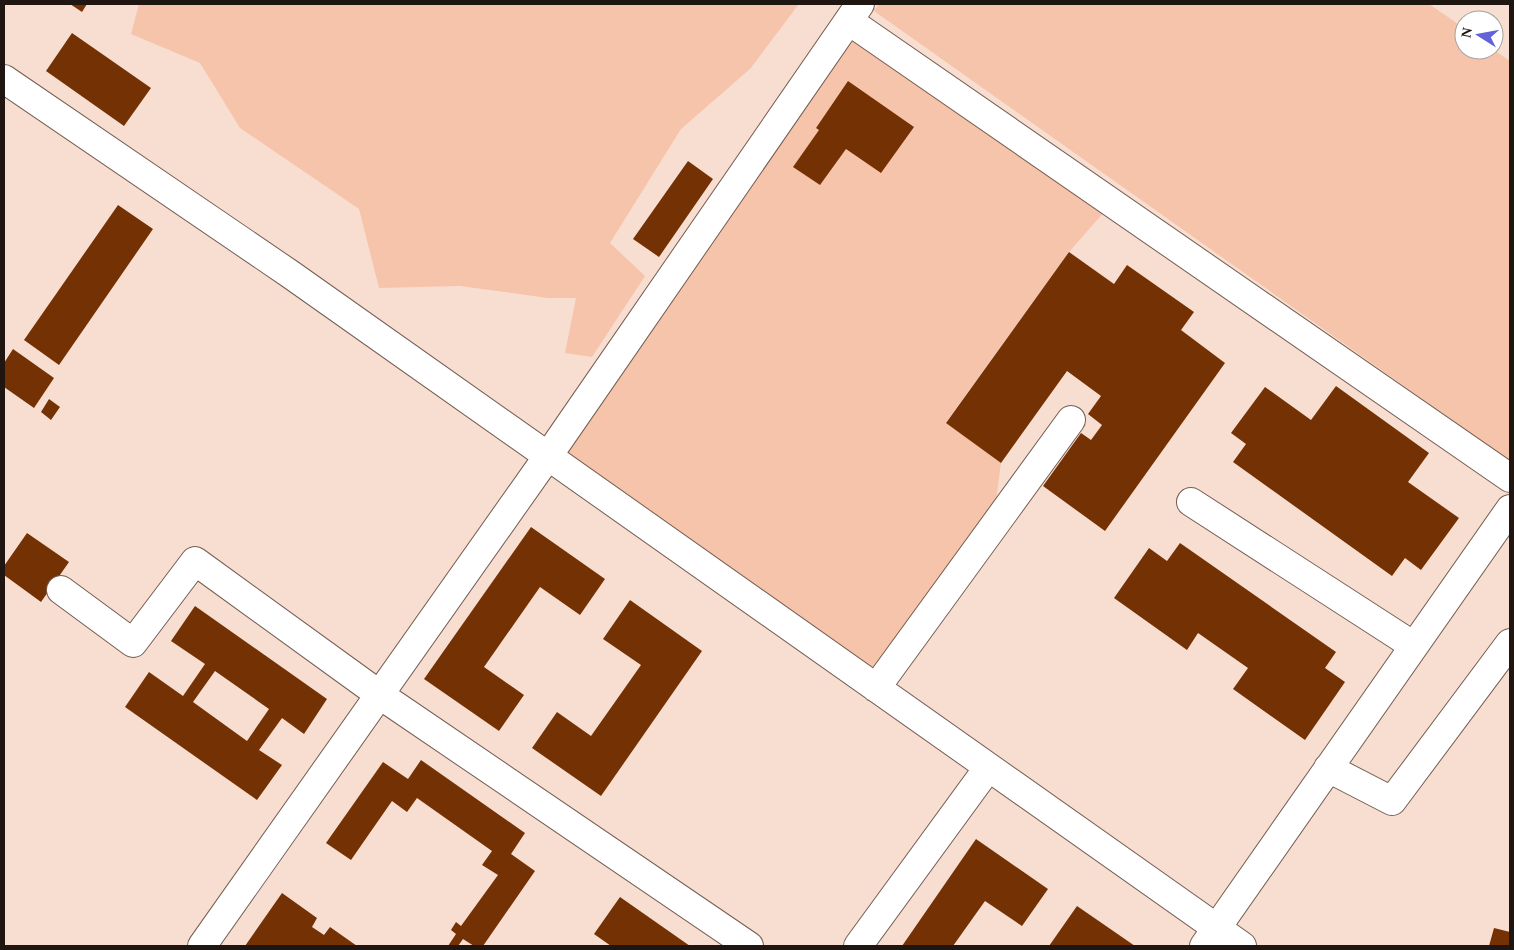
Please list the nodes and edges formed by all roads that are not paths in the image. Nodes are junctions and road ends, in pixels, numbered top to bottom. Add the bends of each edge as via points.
1 (854, 12) edge
2 (4, 78) edge
3 (1071, 420) dead end
4 (548, 456) junction
5 (1510, 478) edge
6 (1191, 502) dead end
7 (1506, 526) edge
8 (61, 590) dead end
9 (1510, 643) edge
10 (1414, 646) junction
11 (876, 688) junction
12 (380, 695) junction
13 (988, 768) junction
14 (1328, 768) junction
15 (1210, 937) edge
16 (202, 946) edge
17 (749, 946) edge
18 (858, 946) edge
19 (1242, 946) edge

1 - 4 street
1 - 5 street
2 - 4 street
3 - 11 street
4 - 11 street
4 - 12 street
6 - 10 street
7 - 10 street
8 - 12 street via 133,643 195,561
9 - 14 street via 1392,801
10 - 14 street
11 - 13 street
12 - 16 street
12 - 17 street
13 - 15 street
13 - 18 street
14 - 15 street
15 - 19 street

